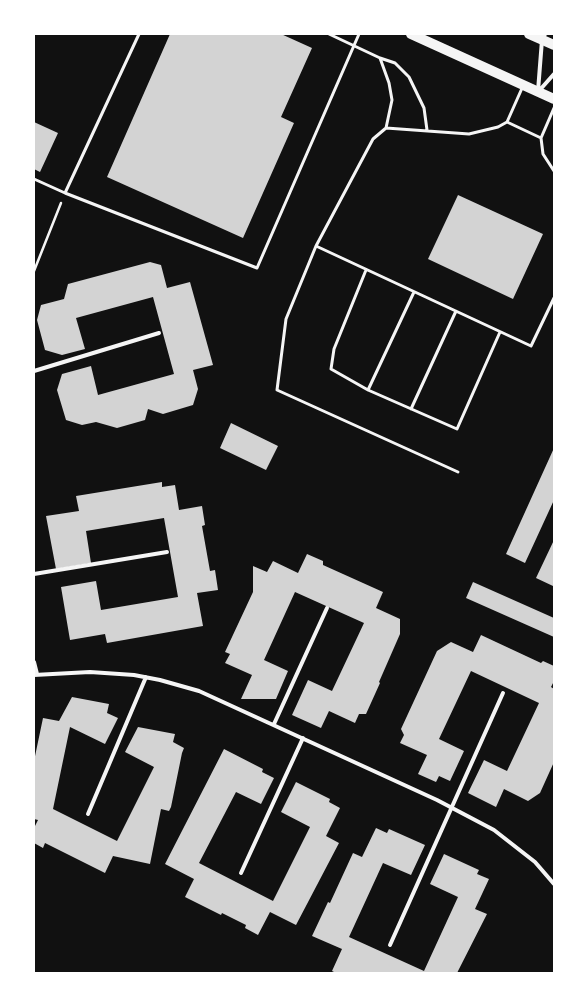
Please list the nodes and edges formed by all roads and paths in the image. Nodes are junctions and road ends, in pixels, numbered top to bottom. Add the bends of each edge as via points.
1 (139, 34) edge
2 (329, 34) edge
3 (359, 34) edge
4 (411, 34) edge
5 (529, 34) edge
6 (544, 37) edge
7 (354, 45) junction
8 (554, 45) edge
9 (380, 58) junction
10 (554, 74) edge
11 (524, 86) junction
12 (538, 92) junction
13 (554, 99) edge
14 (554, 108) edge
15 (507, 122) junction
16 (386, 128) junction
17 (427, 130) junction
18 (541, 138) junction
19 (554, 171) edge
20 (34, 179) edge
21 (65, 193) junction
22 (316, 246) junction
23 (366, 270) junction
24 (34, 271) edge
25 (414, 292) junction
26 (554, 298) edge
27 (456, 311) junction
28 (500, 332) junction
29 (159, 333) dead end
30 (34, 371) edge
31 (368, 390) junction
32 (411, 409) junction
33 (458, 472) dead end
34 (167, 552) dead end
35 (34, 574) edge
36 (327, 608) dead end
37 (34, 662) edge
38 (35, 674) edge
39 (146, 677) junction
40 (503, 694) dead end
41 (274, 724) junction
42 (303, 738) junction
43 (452, 809) junction
44 (88, 814) dead end
45 (241, 873) dead end
46 (554, 884) edge
47 (390, 944) dead end

1 - 21 lane
2 - 7 lane
3 - 7 lane
4 - 11 main road
5 - 6 main road
6 - 8 main road
6 - 12 street
7 - 9 lane
7 - 21 lane via 257,268
9 - 16 lane via 392,100
9 - 17 lane via 394,62 409,77 424,108
10 - 12 street
11 - 12 main road
11 - 15 lane
12 - 13 main road
14 - 18 lane
15 - 17 lane via 498,127 469,134
15 - 18 lane
16 - 17 lane
16 - 22 lane via 373,139
18 - 19 lane via 543,154
20 - 21 lane
21 - 24 path
22 - 23 lane
22 - 33 lane via 286,319 277,390
23 - 25 lane
23 - 31 lane via 334,349 331,369
25 - 27 lane
25 - 31 lane
26 - 28 lane via 531,346
27 - 28 lane
27 - 32 lane
28 - 32 lane via 457,429
29 - 30 street
31 - 32 lane
34 - 35 street
36 - 41 street
37 - 38 street
38 - 39 street via 90,672
39 - 41 street via 200,691
39 - 44 street
40 - 43 street
41 - 42 street
42 - 43 street
42 - 45 street
43 - 46 street via 500,834 535,862
43 - 47 street

